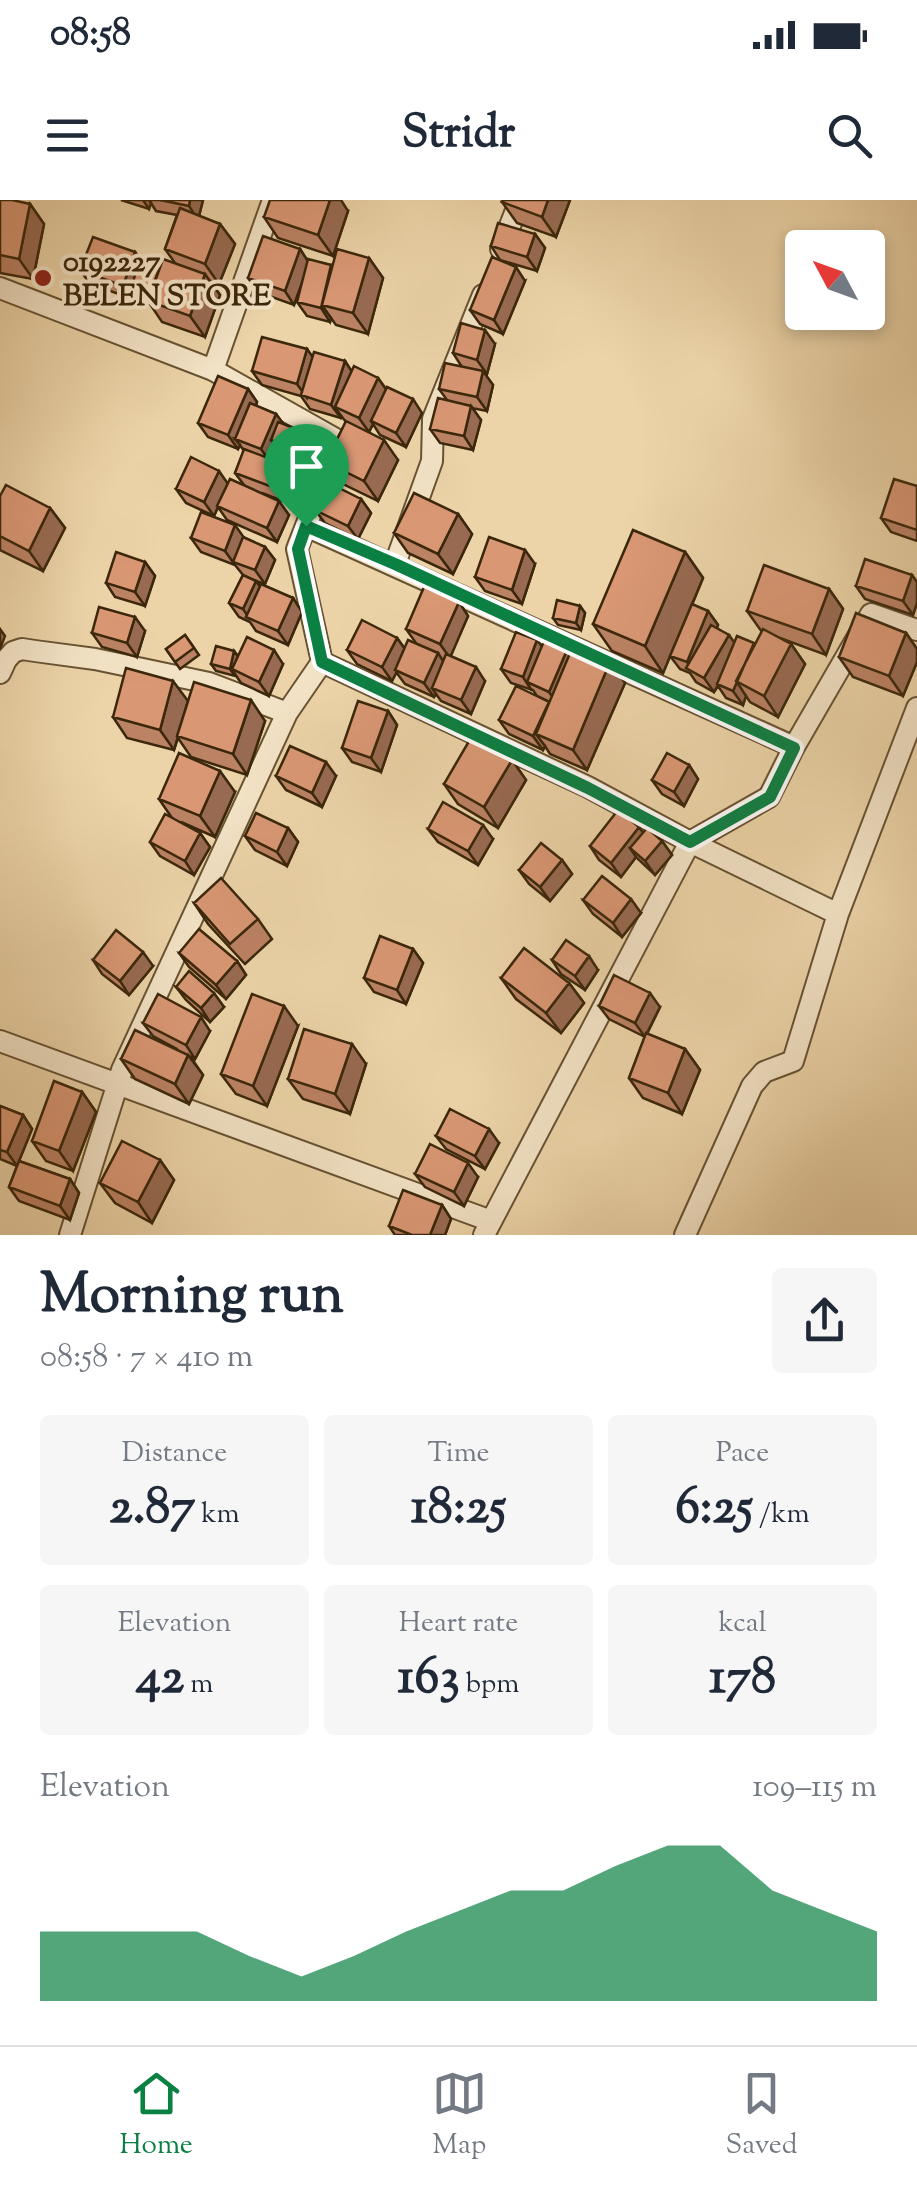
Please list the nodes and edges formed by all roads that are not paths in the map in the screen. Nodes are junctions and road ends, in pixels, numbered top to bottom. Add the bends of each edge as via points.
1 (273, 200) edge
2 (520, 200) edge
3 (0, 288) edge
4 (213, 370) junction
5 (306, 526) junction
6 (395, 564) junction
7 (917, 630) edge
8 (322, 662) junction
9 (0, 673) edge
10 (917, 708) edge
11 (287, 714) junction
12 (794, 748) junction
13 (690, 842) junction
14 (838, 914) junction
15 (0, 1041) edge
16 (119, 1084) junction
17 (487, 1228) edge
18 (70, 1235) edge
19 (684, 1235) edge

1 - 4 street
2 - 6 street via 433,419 432,461
3 - 4 street
4 - 5 street via 339,441
5 - 6 street
5 - 8 street via 298,549
6 - 12 street
7 - 12 street via 872,614
8 - 11 street
8 - 13 street
9 - 11 street via 13,652 35,651 209,683
10 - 14 street
11 - 16 street
12 - 13 street via 770,797
13 - 14 street
13 - 17 street
14 - 19 street via 793,1061 764,1072 752,1086
15 - 16 street
16 - 17 street
16 - 18 street

